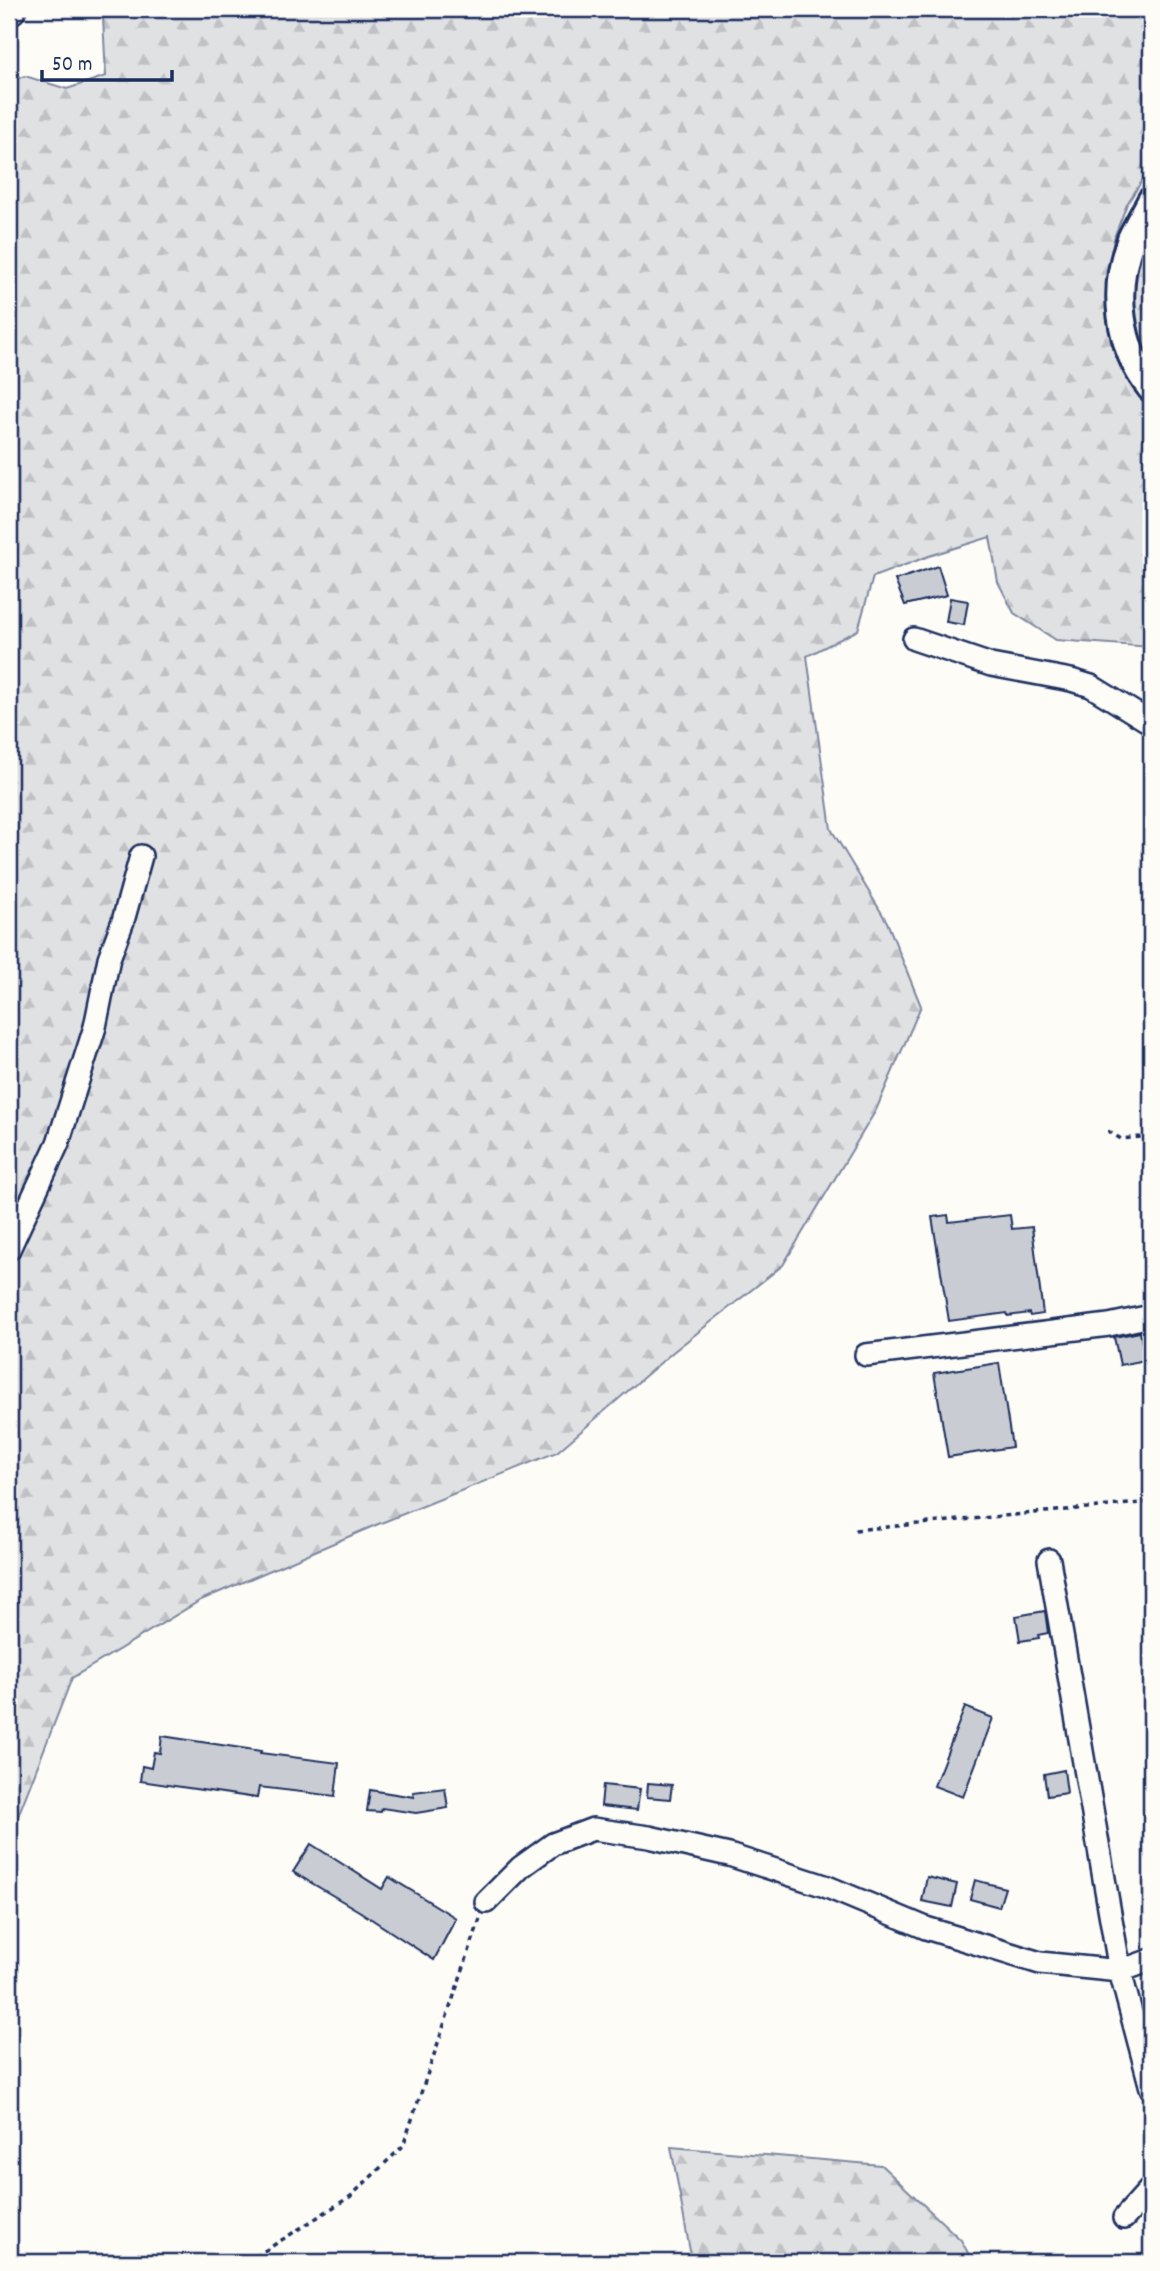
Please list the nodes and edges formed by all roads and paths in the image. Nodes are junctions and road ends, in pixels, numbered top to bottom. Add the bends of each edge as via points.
1 (1151, 201) edge
2 (1151, 388) edge
3 (914, 639) dead end
4 (1151, 723) edge
5 (141, 856) dead end
6 (1108, 1131) dead end
7 (1151, 1136) edge
8 (9, 1249) edge
9 (1151, 1316) edge
10 (866, 1355) dead end
11 (1151, 1502) edge
12 (855, 1531) dead end
13 (1049, 1560) dead end
14 (486, 1902) joint
15 (1151, 1960) edge
16 (1120, 1970) junction
17 (1151, 2088) edge
18 (1151, 2188) edge
19 (1124, 2218) dead end
20 (247, 2262) edge

1 - 2 main road via 1131,240 1120,305 1130,352
3 - 4 street via 991,665 1091,686
5 - 8 street via 58,1143
6 - 7 path via 1121,1139
9 - 10 street
11 - 12 path
13 - 16 street
14 - 16 street via 553,1844 593,1829 729,1855 825,1886 926,1928 1040,1963
14 - 20 path via 403,2146 351,2196
15 - 16 street
16 - 17 street
18 - 19 street

